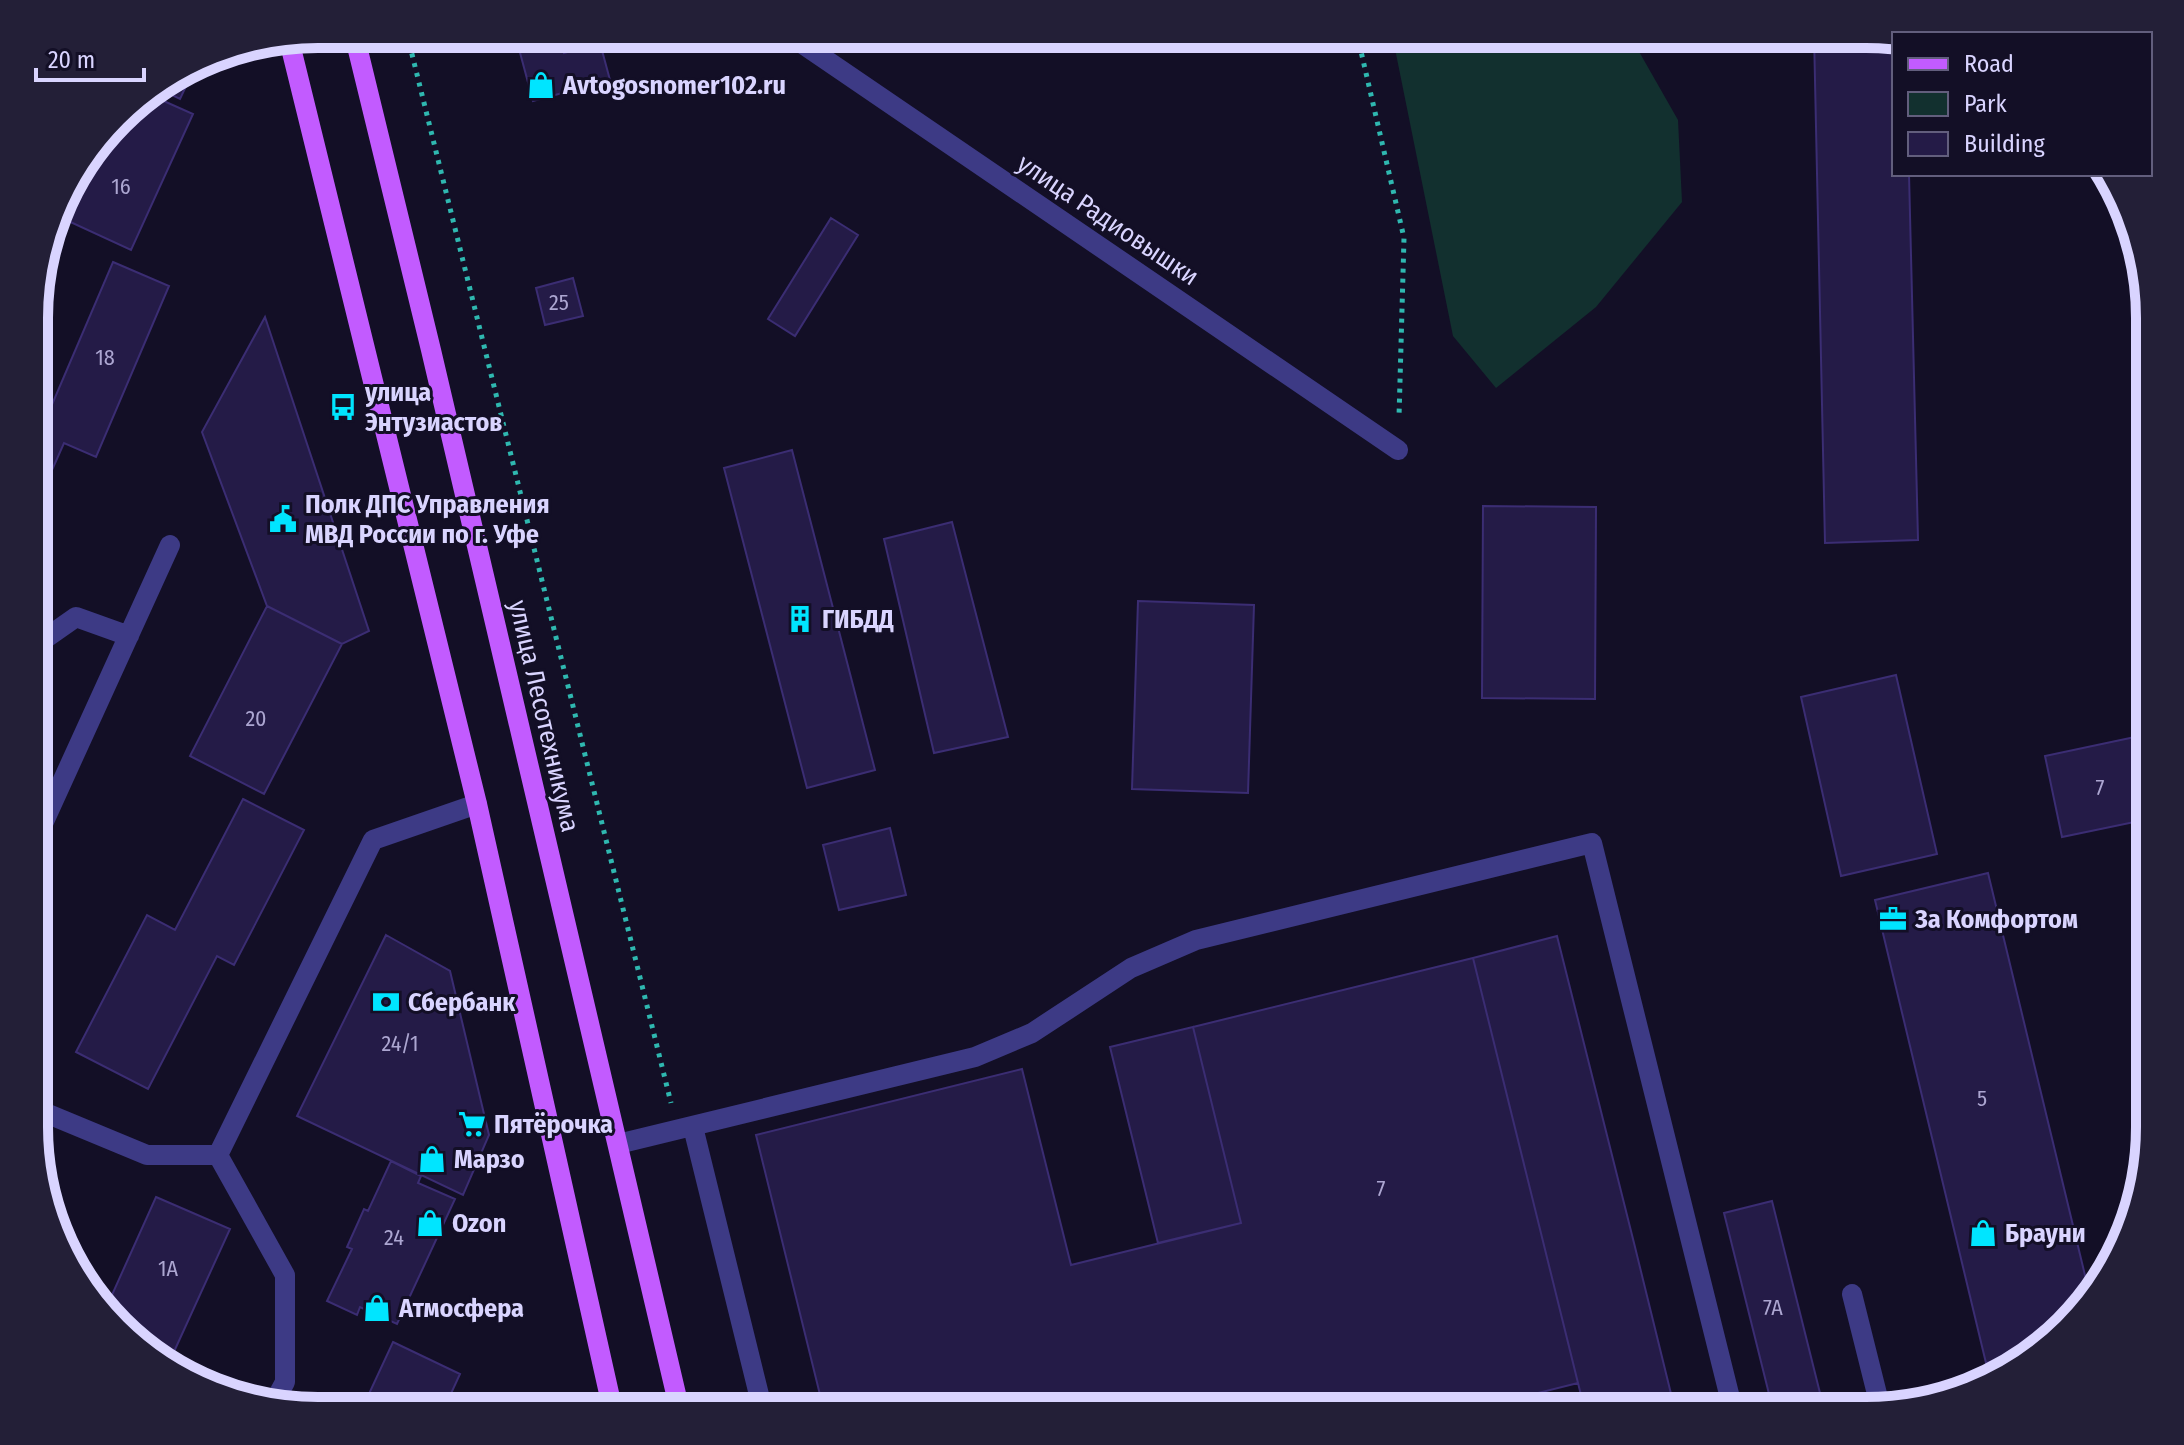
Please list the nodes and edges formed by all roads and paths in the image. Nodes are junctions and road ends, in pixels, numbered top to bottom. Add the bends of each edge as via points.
1 (1360, 48) edge
2 (358, 49) edge
3 (411, 49) edge
4 (810, 49) edge
5 (291, 50) edge
6 (1398, 450) joint
7 (170, 545) dead end
8 (129, 636) junction
9 (48, 637) edge
10 (477, 804) junction
11 (48, 813) edge
12 (48, 1114) edge
13 (685, 1128) junction
14 (618, 1144) junction
15 (218, 1155) junction
16 (1852, 1294) dead end
17 (278, 1394) edge
18 (1730, 1396) edge
19 (1878, 1396) edge
20 (610, 1397) edge
21 (677, 1397) edge
22 (759, 1397) edge

1 - 6 path via 1404,238
2 - 14 main road, улица Лесотехникума
3 - 13 path
4 - 6 lane, улица Радиовышки
5 - 10 main road
7 - 8 lane
8 - 9 lane via 76,617
8 - 11 lane
10 - 15 lane via 373,840
10 - 20 main road
12 - 15 lane via 147,1155
13 - 14 lane
13 - 18 lane via 975,1057 1032,1033 1131,968 1196,940 1592,843
13 - 22 lane
14 - 21 main road, улица Лесотехникума
15 - 17 lane via 285,1275 285,1382
16 - 19 lane

